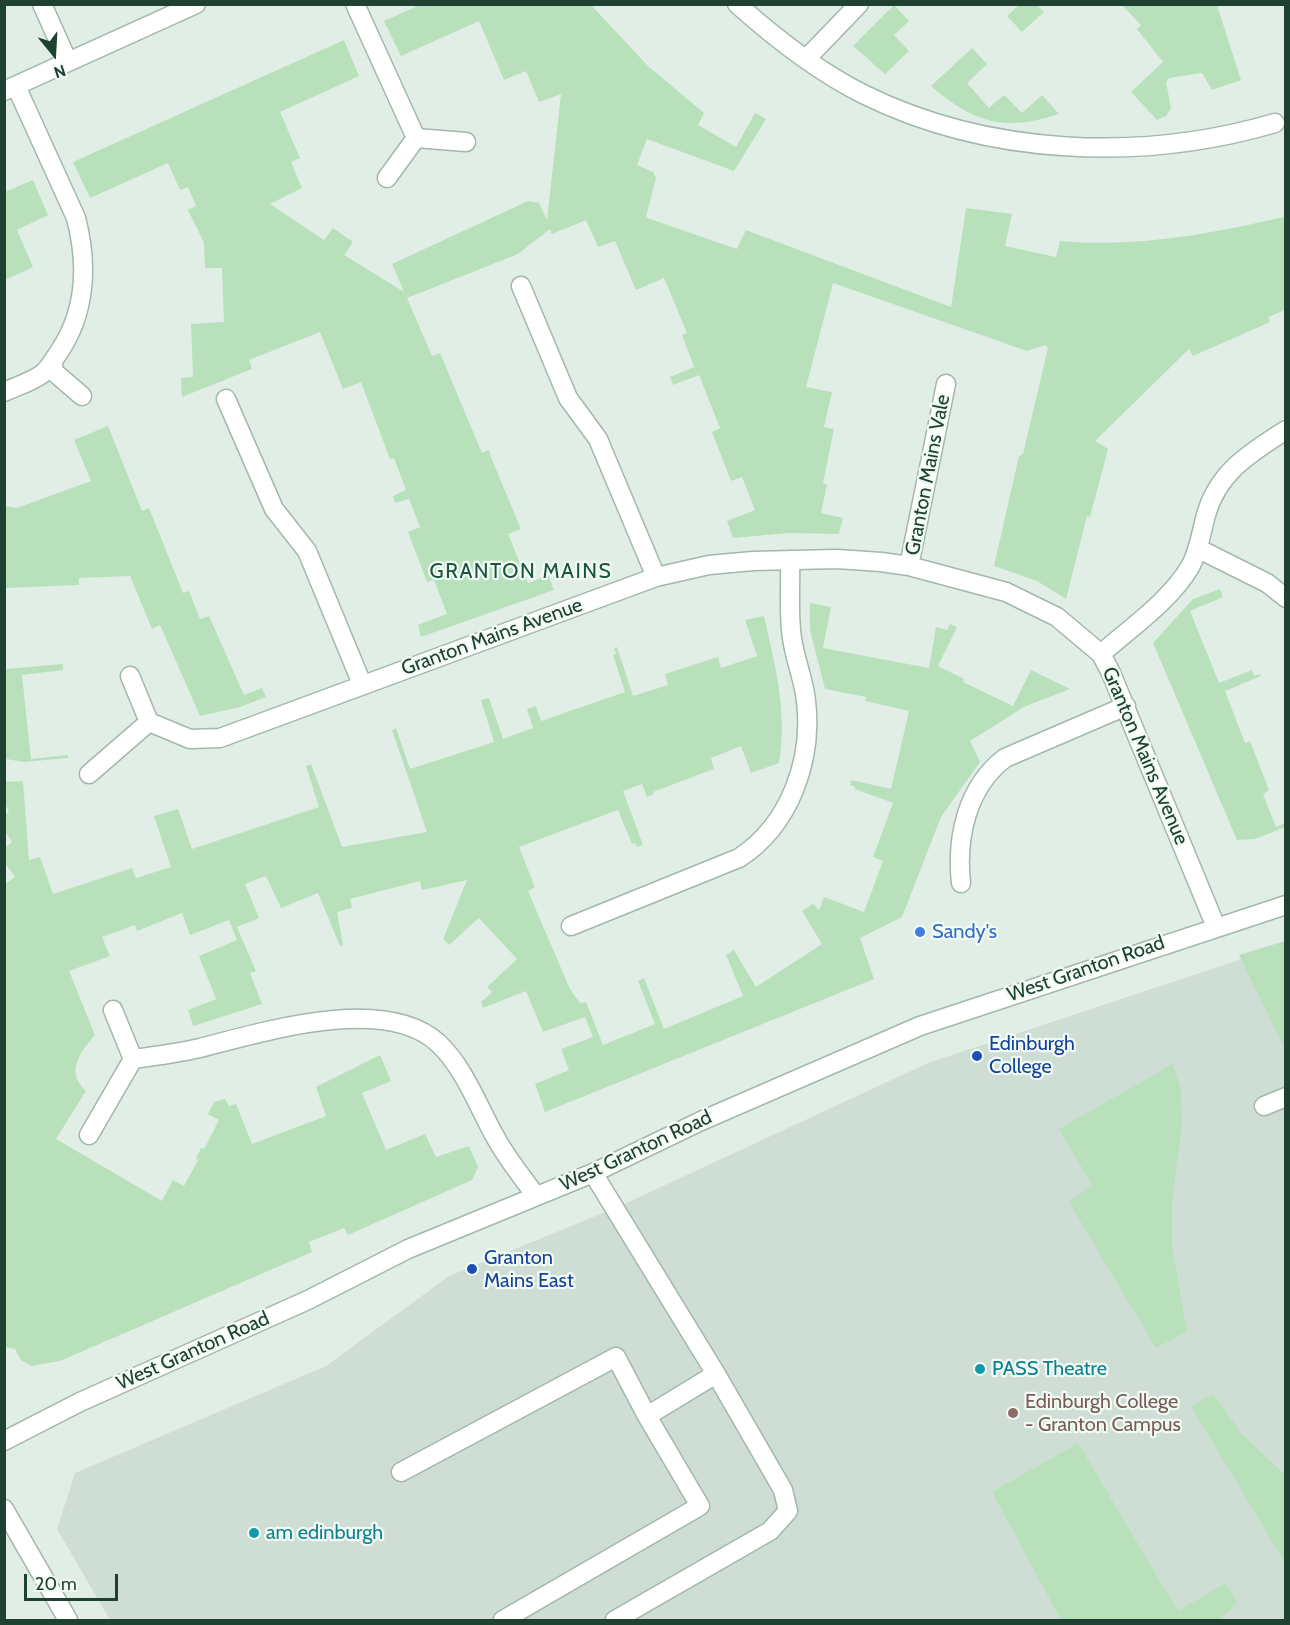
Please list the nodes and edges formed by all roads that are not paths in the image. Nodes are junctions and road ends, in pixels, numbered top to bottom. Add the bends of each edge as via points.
1 (42, 4) edge
2 (196, 4) edge
3 (355, 4) edge
4 (737, 4) edge
5 (859, 4) edge
6 (806, 59) junction
7 (68, 62) junction
8 (10, 89) edge
9 (1275, 123) dead end
10 (416, 138) junction
11 (466, 142) dead end
12 (387, 178) dead end
13 (521, 286) dead end
14 (53, 361) junction
15 (945, 384) dead end
16 (4, 392) edge
17 (82, 396) dead end
18 (226, 399) dead end
19 (1286, 430) edge
20 (1199, 549) junction
21 (790, 560) junction
22 (909, 566) junction
23 (656, 577) junction
24 (1286, 598) edge
25 (1101, 654) junction
26 (130, 676) dead end
27 (362, 684) junction
28 (1126, 706) junction
29 (149, 722) junction
30 (89, 774) dead end
31 (961, 883) dead end
32 (1286, 905) edge
33 (571, 926) dead end
34 (1216, 927) junction
35 (113, 1010) dead end
36 (133, 1059) junction
37 (1286, 1097) edge
38 (1264, 1106) dead end
39 (89, 1135) dead end
40 (592, 1173) junction
41 (536, 1196) junction
42 (716, 1374) junction
43 (647, 1416) junction
44 (4, 1441) edge
45 (401, 1472) dead end
46 (4, 1509) edge
47 (68, 1620) edge
48 (503, 1620) edge
49 (615, 1620) edge

1 - 7 street
2 - 7 street
3 - 10 street
4 - 6 street
5 - 6 street
6 - 9 street via 883,104 956,128 1016,141 1087,147 1155,145
7 - 8 street
8 - 14 street via 76,218 81,239 84,276 78,310
10 - 11 street
10 - 12 street
13 - 23 street via 568,398 598,439
14 - 16 street via 42,374
14 - 17 street via 52,371
15 - 22 street, Granton Mains Vale
18 - 27 street via 270,503 307,551
19 - 20 street via 1223,477 1213,494
20 - 24 street via 1267,583
20 - 25 street via 1169,594
21 - 22 street, Granton Mains Avenue via 845,559
21 - 23 street, Granton Mains Avenue via 709,565
21 - 33 street via 792,636 805,693 807,730 795,787 779,820 763,841 739,858
22 - 25 street, Granton Mains Avenue via 1033,603 1069,626
23 - 27 street, Granton Mains Avenue
25 - 28 street, Granton Mains Avenue
26 - 29 street
27 - 29 street, Granton Mains Avenue via 220,738 190,739
28 - 31 street via 1005,758 988,771 979,784 963,828
28 - 34 street, Granton Mains Avenue
29 - 30 street
32 - 34 street, West Granton Road
34 - 40 street, West Granton Road via 920,1026
35 - 36 street
36 - 39 street
36 - 41 street via 339,1019 402,1024 430,1037 447,1053 498,1142
37 - 38 street
40 - 41 street, West Granton Road
40 - 42 street
41 - 44 street, West Granton Road via 408,1249 308,1300 80,1402
42 - 43 street
42 - 49 street via 783,1490 788,1511 770,1531
43 - 45 street via 616,1357
43 - 48 street via 699,1506
46 - 47 street

